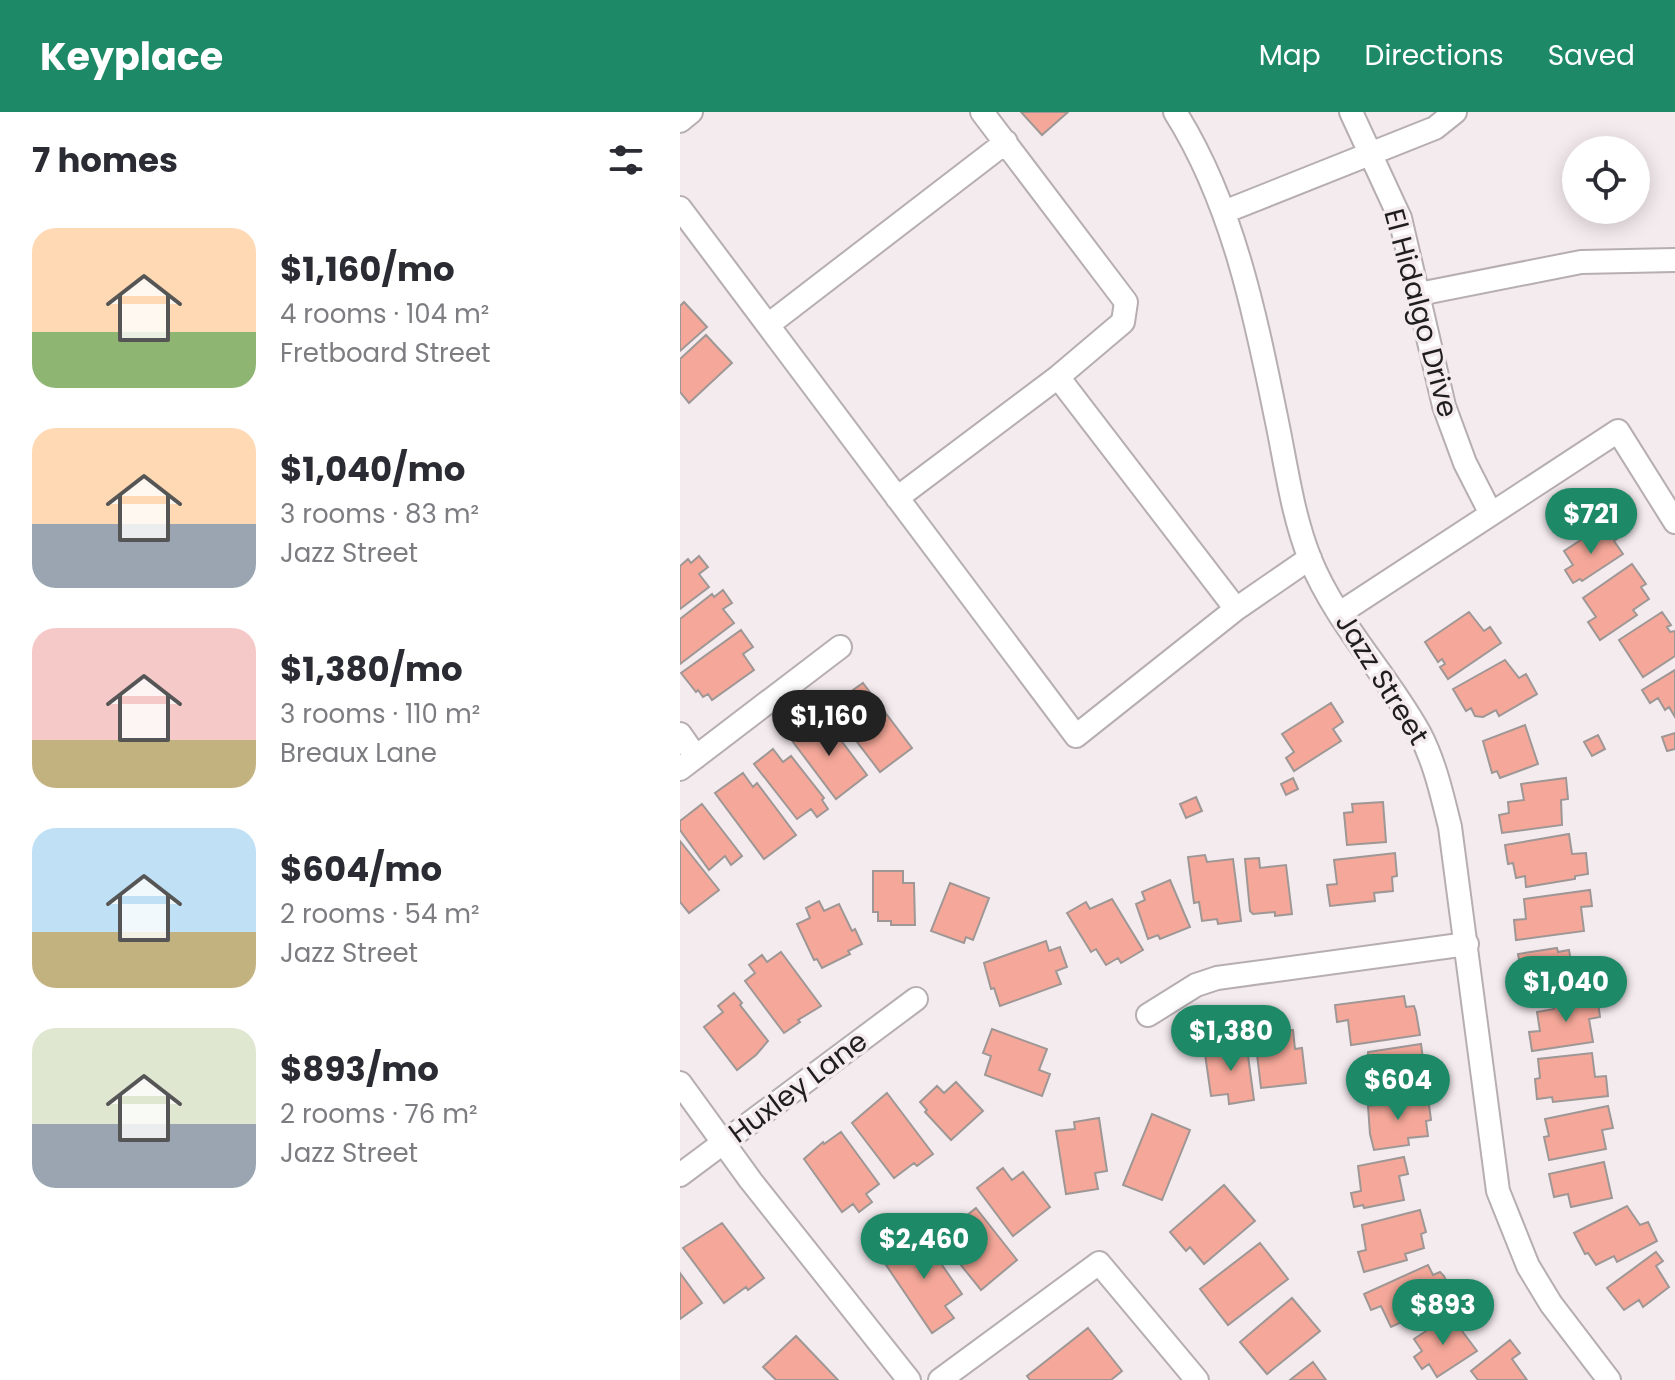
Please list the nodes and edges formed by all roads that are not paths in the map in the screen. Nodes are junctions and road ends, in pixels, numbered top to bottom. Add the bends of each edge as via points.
1 (691, 112) edge
2 (982, 112) edge
3 (1175, 112) edge
4 (1351, 112) edge
5 (1455, 112) edge
6 (680, 121) edge
7 (1006, 142) junction
8 (1371, 153) junction
9 (680, 208) edge
10 (1224, 212) junction
11 (1675, 260) edge
12 (1419, 294) junction
13 (768, 325) junction
14 (1058, 377) junction
15 (897, 498) junction
16 (1491, 514) junction
17 (1675, 522) edge
18 (1310, 558) junction
19 (1236, 609) junction
20 (1340, 613) junction
21 (840, 647) dead end
22 (680, 734) edge
23 (688, 763) edge
24 (1467, 944) junction
25 (916, 999) dead end
26 (1148, 1015) dead end
27 (680, 1083) edge
28 (723, 1143) junction
29 (680, 1175) edge
30 (909, 1380) edge
31 (940, 1380) edge
32 (1197, 1380) edge
33 (1609, 1380) edge

1 - 6 street
2 - 7 street
3 - 10 street, Jazz Street
4 - 8 street, El Hidalgo Drive
5 - 8 street via 1435,128
7 - 13 street
7 - 14 street via 1126,302 1123,322
8 - 10 street
8 - 12 street, El Hidalgo Drive via 1400,218
9 - 13 street
10 - 18 street, Jazz Street via 1254,308 1293,501
11 - 12 street via 1581,262
12 - 16 street, El Hidalgo Drive via 1444,406
13 - 15 street
14 - 15 street
14 - 19 street
15 - 19 street via 1076,736
16 - 17 street via 1618,431
16 - 20 street
18 - 19 street
18 - 20 street, Jazz Street
20 - 24 street, Jazz Street via 1420,734 1435,769 1450,827
21 - 23 street
22 - 23 street
24 - 26 street via 1217,978
24 - 33 street, Jazz Street via 1498,1191 1528,1266
25 - 28 street, Huxley Lane
27 - 28 street
28 - 29 street, Huxley Lane
28 - 30 street
31 - 32 street via 1099,1263

